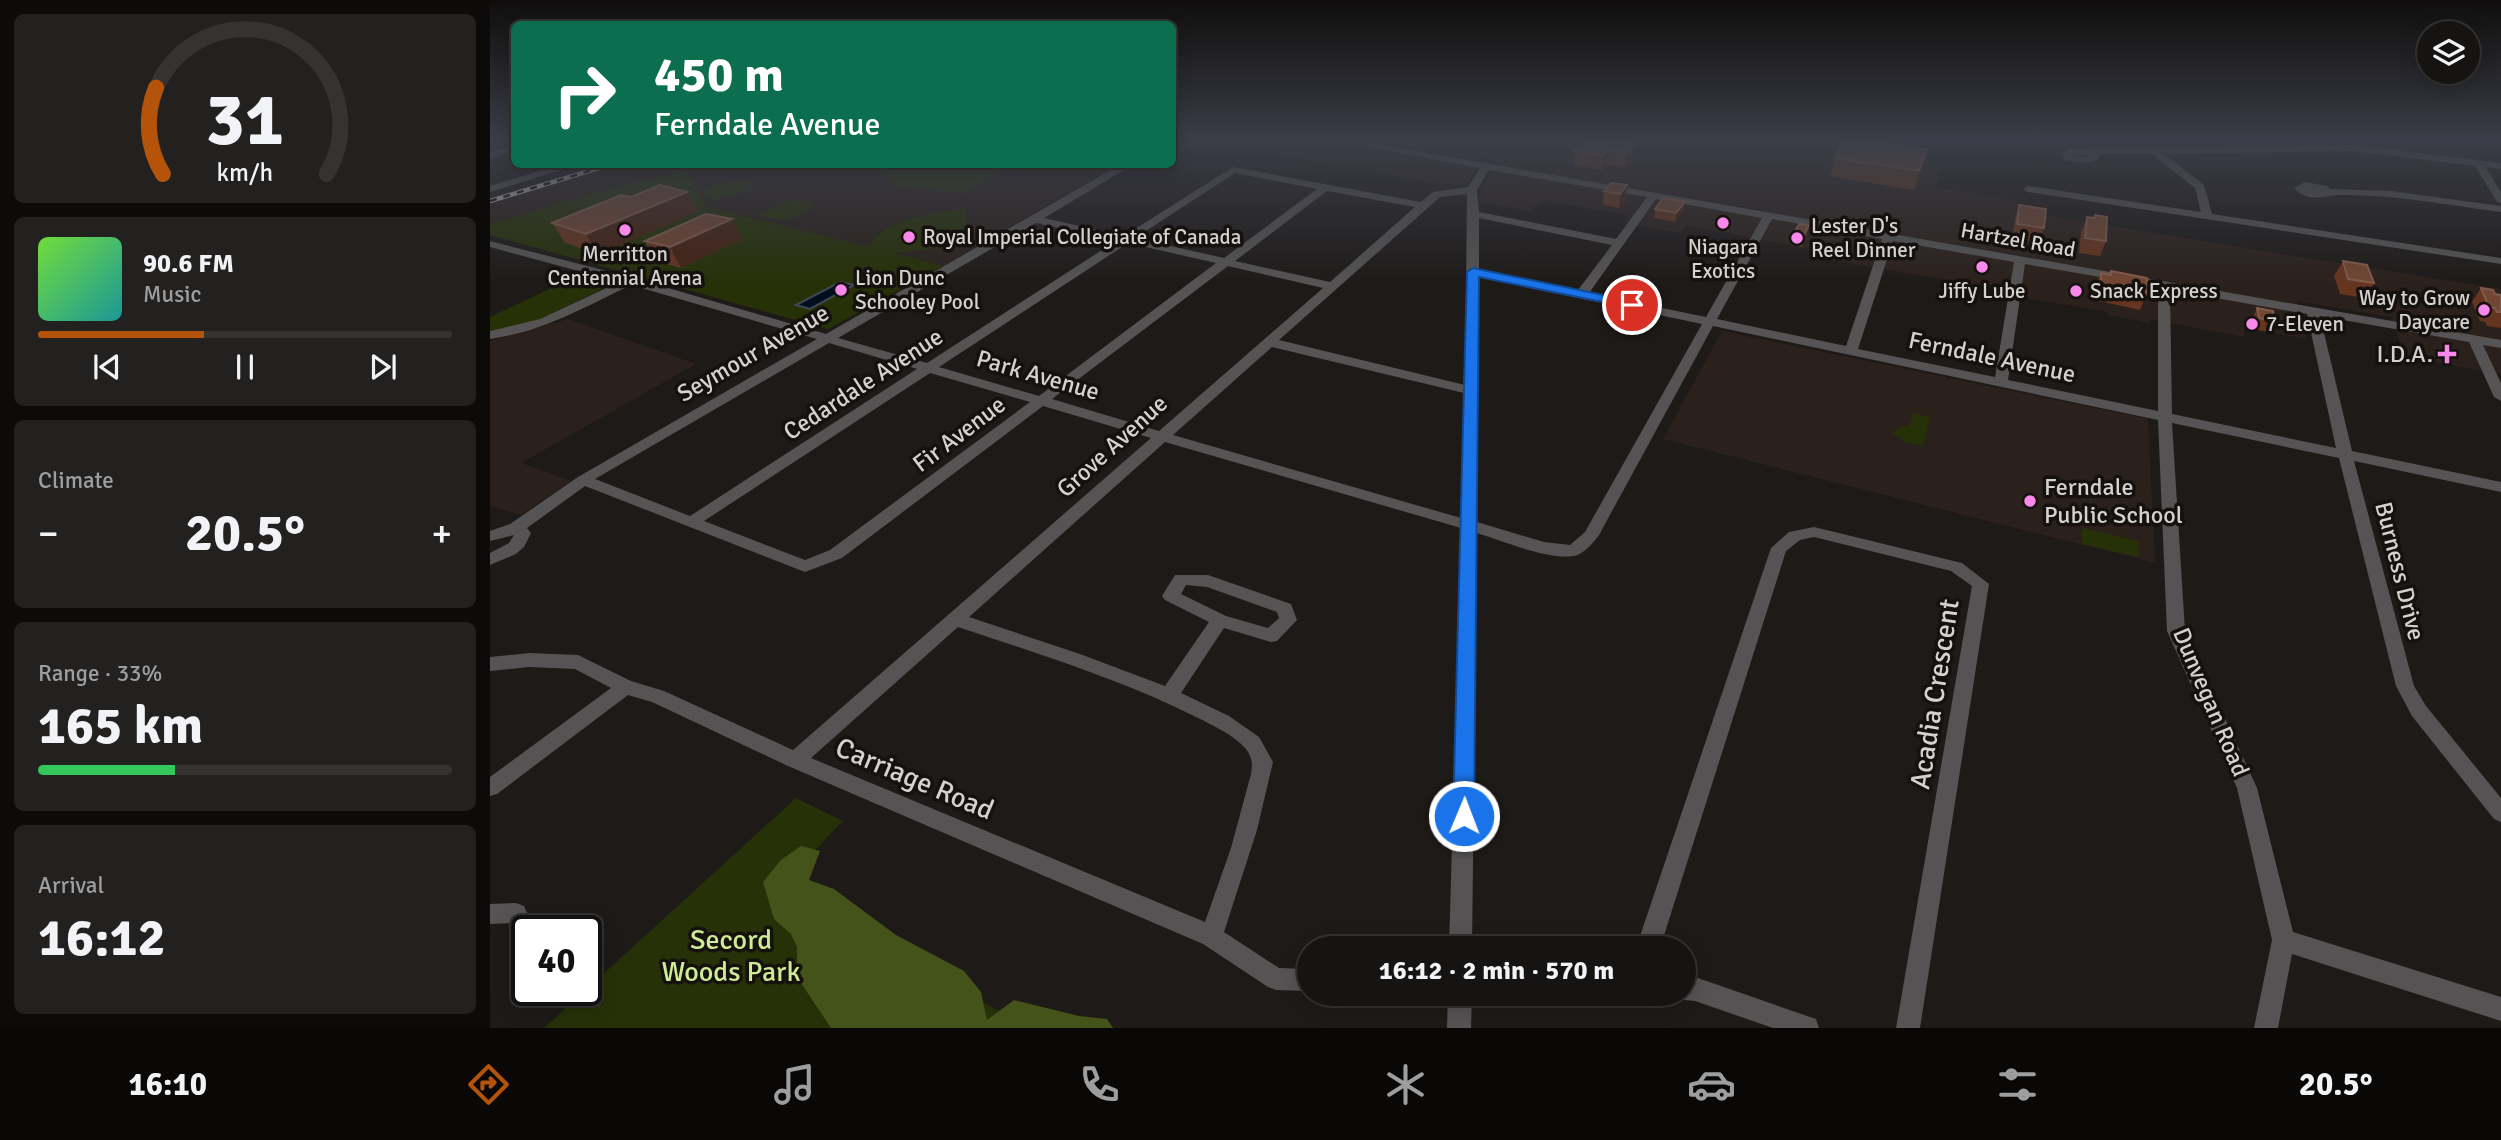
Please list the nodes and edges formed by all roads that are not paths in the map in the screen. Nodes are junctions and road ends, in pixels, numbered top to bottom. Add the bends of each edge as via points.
1 (1086, 189) edge
2 (1204, 189) edge
3 (1323, 189) edge
4 (1336, 189) edge
5 (1618, 189) edge
6 (2028, 189) dead end
7 (2200, 189) edge
8 (1472, 190) joint
9 (2330, 192) dead end
10 (1653, 195) junction
11 (1424, 206) junction
12 (2501, 209) edge
13 (1474, 214) junction
14 (1769, 215) junction
15 (2207, 216) junction
16 (1034, 219) junction
17 (1889, 236) junction
18 (1125, 240) junction
19 (1621, 243) junction
20 (490, 244) edge
21 (2020, 260) junction
22 (2501, 261) edge
23 (1226, 262) junction
24 (1473, 272) junction
25 (630, 281) junction
26 (1332, 286) junction
27 (2164, 286) junction
28 (1582, 294) junction
29 (2313, 312) junction
30 (1708, 320) junction
31 (490, 335) edge
32 (825, 339) junction
33 (2474, 340) junction
34 (1269, 342) junction
35 (2501, 344) edge
36 (1851, 350) junction
37 (930, 368) junction
38 (2001, 382) junction
39 (1470, 390) junction
40 (2501, 397) edge
41 (1041, 401) junction
42 (2165, 416) junction
43 (1160, 436) junction
44 (2345, 454) junction
45 (583, 480) junction
46 (2501, 487) edge
47 (693, 521) junction
48 (1469, 525) junction
49 (516, 528) junction
50 (490, 536) edge
51 (490, 559) edge
52 (955, 619) junction
53 (1220, 620) junction
54 (490, 664) edge
55 (625, 687) junction
56 (1170, 694) junction
57 (795, 760) junction
58 (490, 788) edge
59 (2501, 813) edge
60 (516, 913) dead end
61 (490, 914) edge
62 (1211, 936) junction
63 (1461, 936) edge
64 (1652, 936) edge
65 (2283, 940) junction
66 (1297, 980) edge
67 (1696, 989) edge
68 (1460, 1006) edge
69 (2501, 1009) edge
70 (1460, 1028) edge
71 (1807, 1028) edge
72 (1908, 1028) edge
73 (2266, 1028) edge

1 - 16 street, Seymour Avenue
2 - 18 street, Cedardale Avenue
3 - 23 street, Fir Avenue
4 - 11 street
5 - 10 street, Hartzel Road
6 - 15 street
7 - 15 street
8 - 11 street, Grove Avenue via 1437,194
8 - 13 street
9 - 12 street via 2391,194
10 - 14 street, Hartzel Road
10 - 19 street
11 - 26 street, Grove Avenue
13 - 19 street
13 - 24 street
14 - 17 street, Hartzel Road
14 - 30 street
15 - 22 street
16 - 18 street
16 - 32 street, Seymour Avenue
17 - 21 street, Hartzel Road
17 - 36 street
18 - 23 street
18 - 37 street, Cedardale Avenue
19 - 28 street
20 - 25 street, Park Avenue
21 - 27 street, Hartzel Road
21 - 38 street
23 - 26 street
23 - 41 street, Fir Avenue
24 - 28 street, Ferndale Avenue
24 - 39 street
25 - 31 street via 532,325
25 - 32 street, Park Avenue
26 - 34 street, Grove Avenue
27 - 29 street, Hartzel Road
27 - 42 street, Dunvegan Road
28 - 30 street, Ferndale Avenue
29 - 33 street, Hartzel Road
29 - 44 street, Burness Drive
30 - 36 street, Ferndale Avenue
30 - 48 street, Park Avenue via 1591,535 1573,551
32 - 37 street, Park Avenue
32 - 45 street, Seymour Avenue
33 - 35 street, Hartzel Road
33 - 40 street
34 - 39 street
34 - 43 street, Grove Avenue
36 - 38 street, Ferndale Avenue
37 - 41 street, Park Avenue
37 - 47 street, Cedardale Avenue
38 - 42 street, Ferndale Avenue
39 - 48 street
41 - 43 street, Park Avenue
41 - 47 street, Fir Avenue via 836,554 805,566
42 - 44 street, Ferndale Avenue
42 - 65 street, Dunvegan Road via 2176,631 2247,788
43 - 48 street, Park Avenue
43 - 52 street, Grove Avenue
44 - 46 street, Ferndale Avenue
44 - 59 street, Burness Drive via 2404,685 2419,711
45 - 47 street, Fir Avenue
45 - 49 street, Seymour Avenue
48 - 63 street
49 - 50 street, Seymour Avenue
49 - 51 street via 523,533 522,539 512,550
52 - 56 street
52 - 57 street, Grove Avenue
53 - 53 street via 1271,636 1288,620 1285,608 1208,580 1181,579 1171,596
53 - 56 street
54 - 55 street, Carriage Road via 578,662
55 - 57 street, Carriage Road via 657,696
55 - 58 street
56 - 62 street via 1238,730 1260,749 1263,762 1246,837
57 - 62 street, Carriage Road
60 - 61 street
62 - 66 street, Carriage Road via 1276,979
64 - 72 street, Acadia Crescent via 1779,548 1795,536 1814,532 1956,567 1981,584
65 - 69 street
65 - 73 street, Dunvegan Road
67 - 71 street
68 - 70 street

